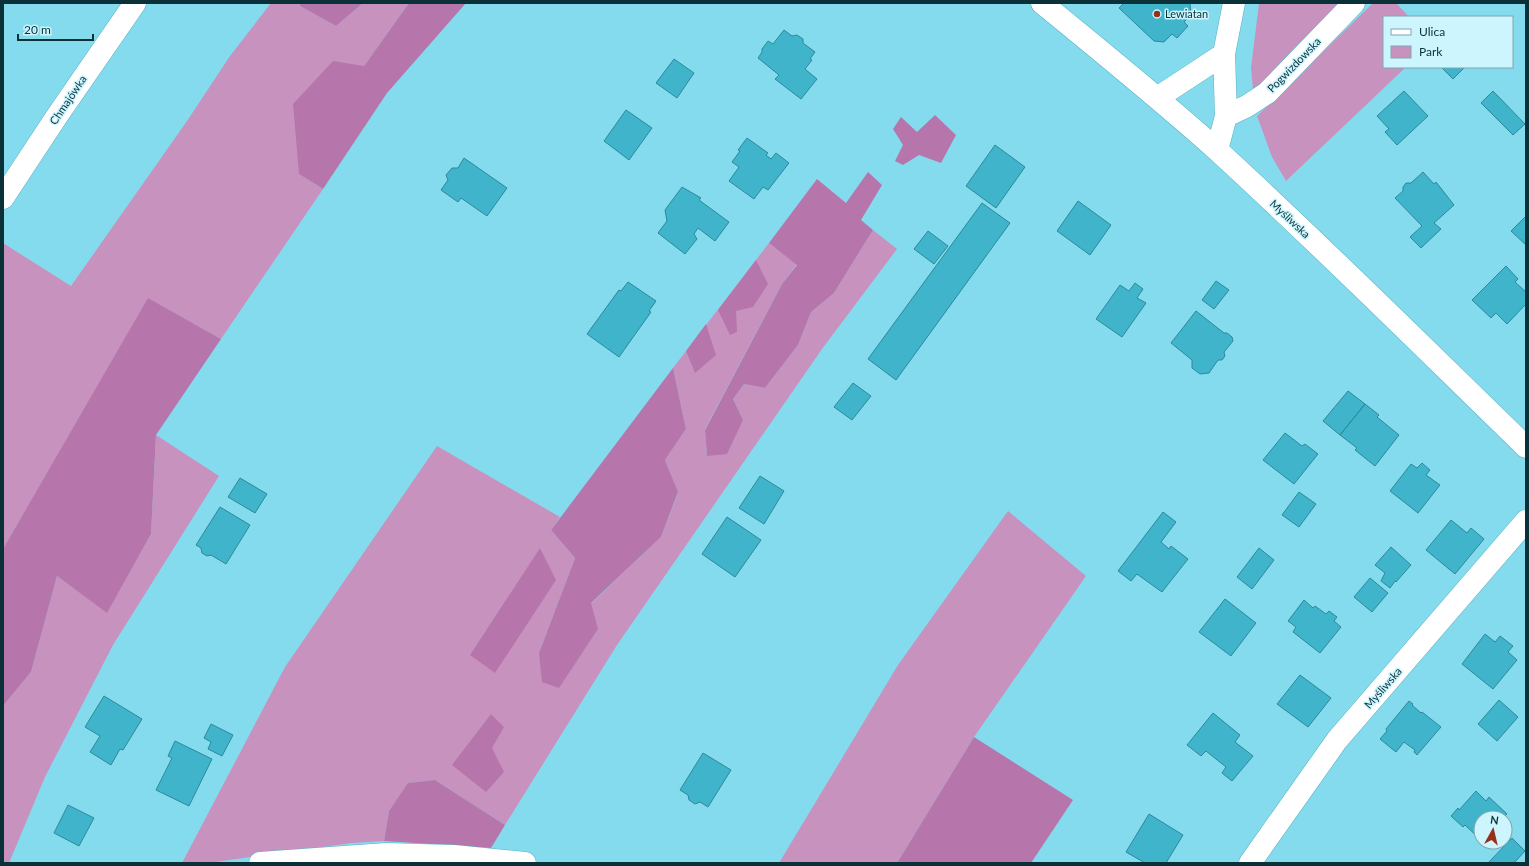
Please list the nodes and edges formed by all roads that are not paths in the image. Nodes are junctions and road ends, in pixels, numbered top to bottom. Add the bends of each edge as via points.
1 (135, 3) edge
2 (1042, 3) edge
3 (1234, 3) edge
4 (1354, 3) edge
5 (1224, 54) junction
6 (1157, 98) junction
7 (1226, 116) junction
8 (1217, 150) junction
9 (3, 198) edge
10 (1526, 447) edge
11 (1526, 521) edge
12 (260, 863) edge
13 (525, 863) edge
14 (1250, 863) edge

1 - 9 street, Chmajówka
2 - 6 street, Myśliwska
3 - 5 street
4 - 7 street, Pogwizdowska via 1267,93
5 - 6 street
5 - 7 street
6 - 8 street, Myśliwska
7 - 8 street
8 - 10 street, Myśliwska via 1372,296
11 - 14 street, Myśliwska via 1337,740
12 - 13 street via 386,854 454,856

